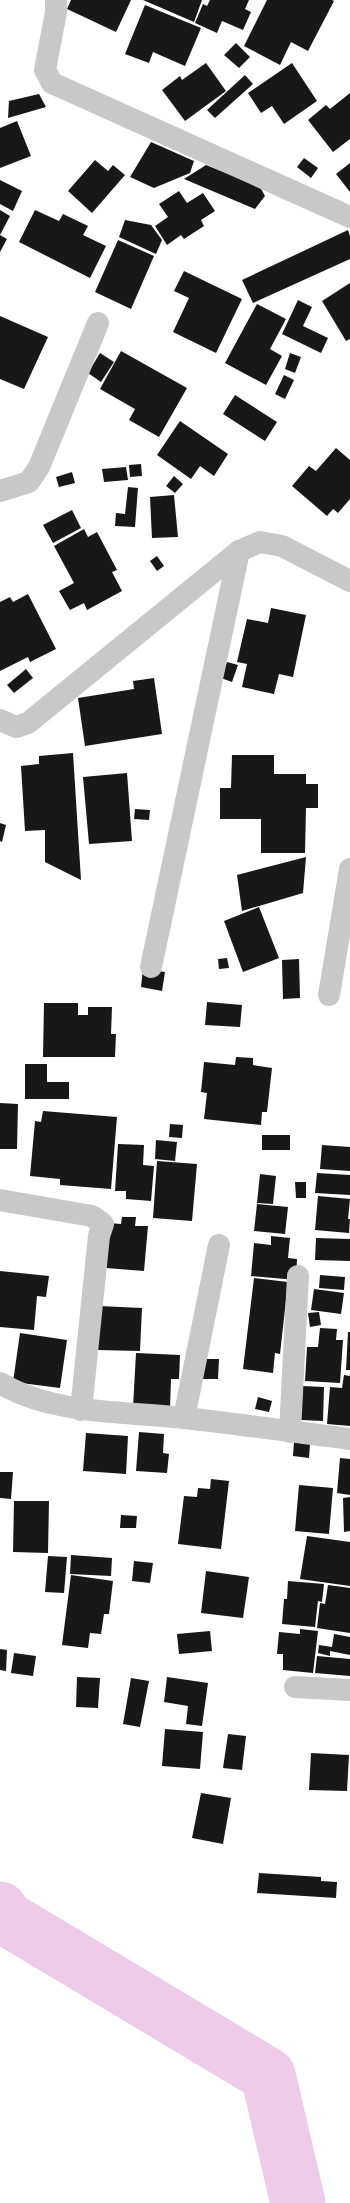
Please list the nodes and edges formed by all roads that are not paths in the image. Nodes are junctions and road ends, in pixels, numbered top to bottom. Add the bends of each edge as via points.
1 (56, 0) edge
2 (350, 217) edge
3 (98, 322) dead end
4 (0, 491) edge
5 (238, 551) junction
6 (350, 581) edge
7 (0, 720) edge
8 (350, 869) edge
9 (150, 967) dead end
10 (329, 995) dead end
11 (0, 1200) edge
12 (219, 1245) dead end
13 (298, 1276) dead end
14 (0, 1383) edge
15 (81, 1410) junction
16 (184, 1418) junction
17 (290, 1432) junction
18 (350, 1439) edge
19 (295, 1688) dead end
20 (350, 1690) edge

1 - 2 street via 45,70 52,83
3 - 4 street via 39,466 29,482
5 - 6 street via 260,542 282,546
5 - 7 street via 28,723 16,727
5 - 9 street
8 - 10 street
11 - 15 street via 92,1216 103,1224 99,1236
12 - 16 street
13 - 17 street
14 - 15 street via 17,1391
15 - 16 street
16 - 17 street
17 - 18 street
19 - 20 street

